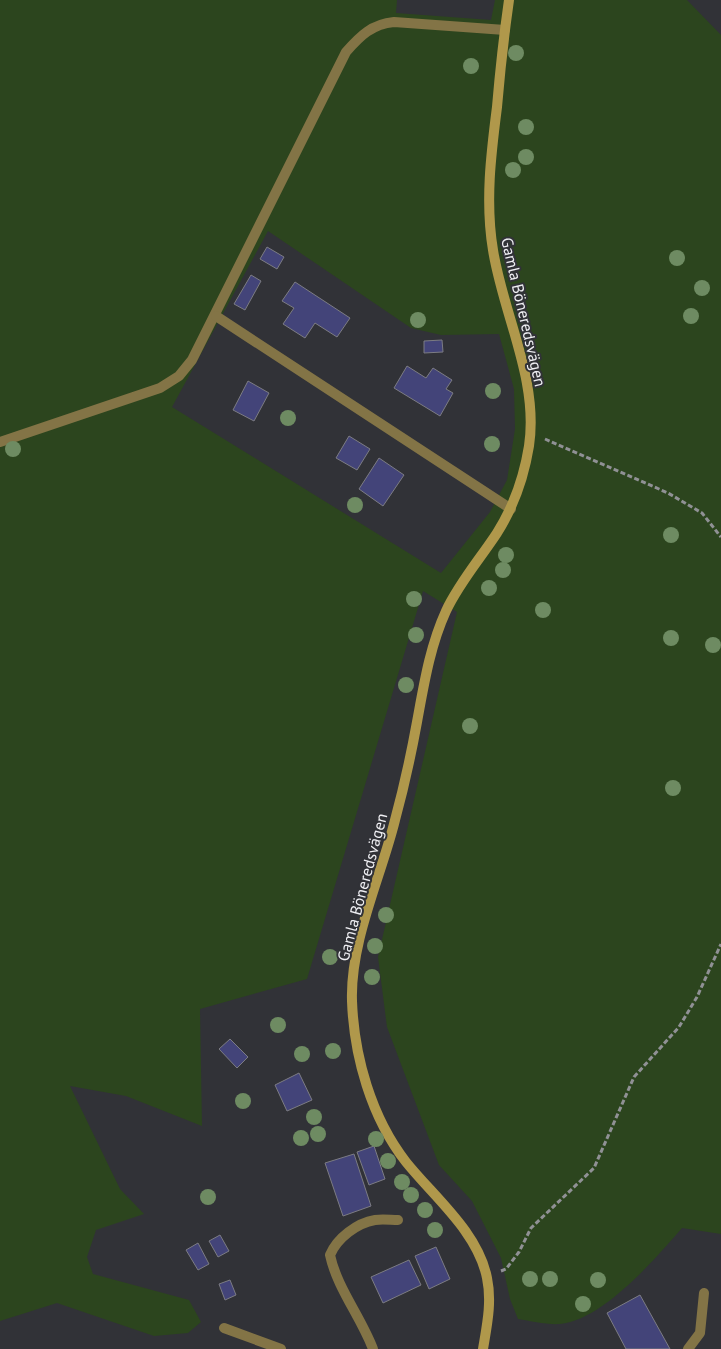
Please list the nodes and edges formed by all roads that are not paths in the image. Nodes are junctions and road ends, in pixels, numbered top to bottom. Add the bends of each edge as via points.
1 (509, 0) edge
2 (505, 30) junction
3 (216, 316) junction
4 (0, 442) edge
5 (511, 509) junction
6 (398, 1220) dead end
7 (704, 1293) dead end
8 (224, 1328) dead end
9 (281, 1349) edge
10 (373, 1349) edge
11 (483, 1349) edge
12 (688, 1349) edge

1 - 2 street, Gamla Böneredsvägen
2 - 3 street via 394,22 381,23 356,40 346,52
2 - 5 street, Gamla Böneredsvägen via 491,156 489,206 495,261 524,373 530,410 526,463
3 - 4 street via 192,360 178,376 160,388
3 - 5 street
5 - 11 street, Gamla Böneredsvägen via 452,598 432,649 395,823 359,942 352,992 358,1049 365,1080 381,1123 406,1162 473,1243 487,1278 489,1312
6 - 10 street via 374,1220 354,1229 340,1238 330,1255 332,1268
7 - 12 street via 700,1333
8 - 9 street

